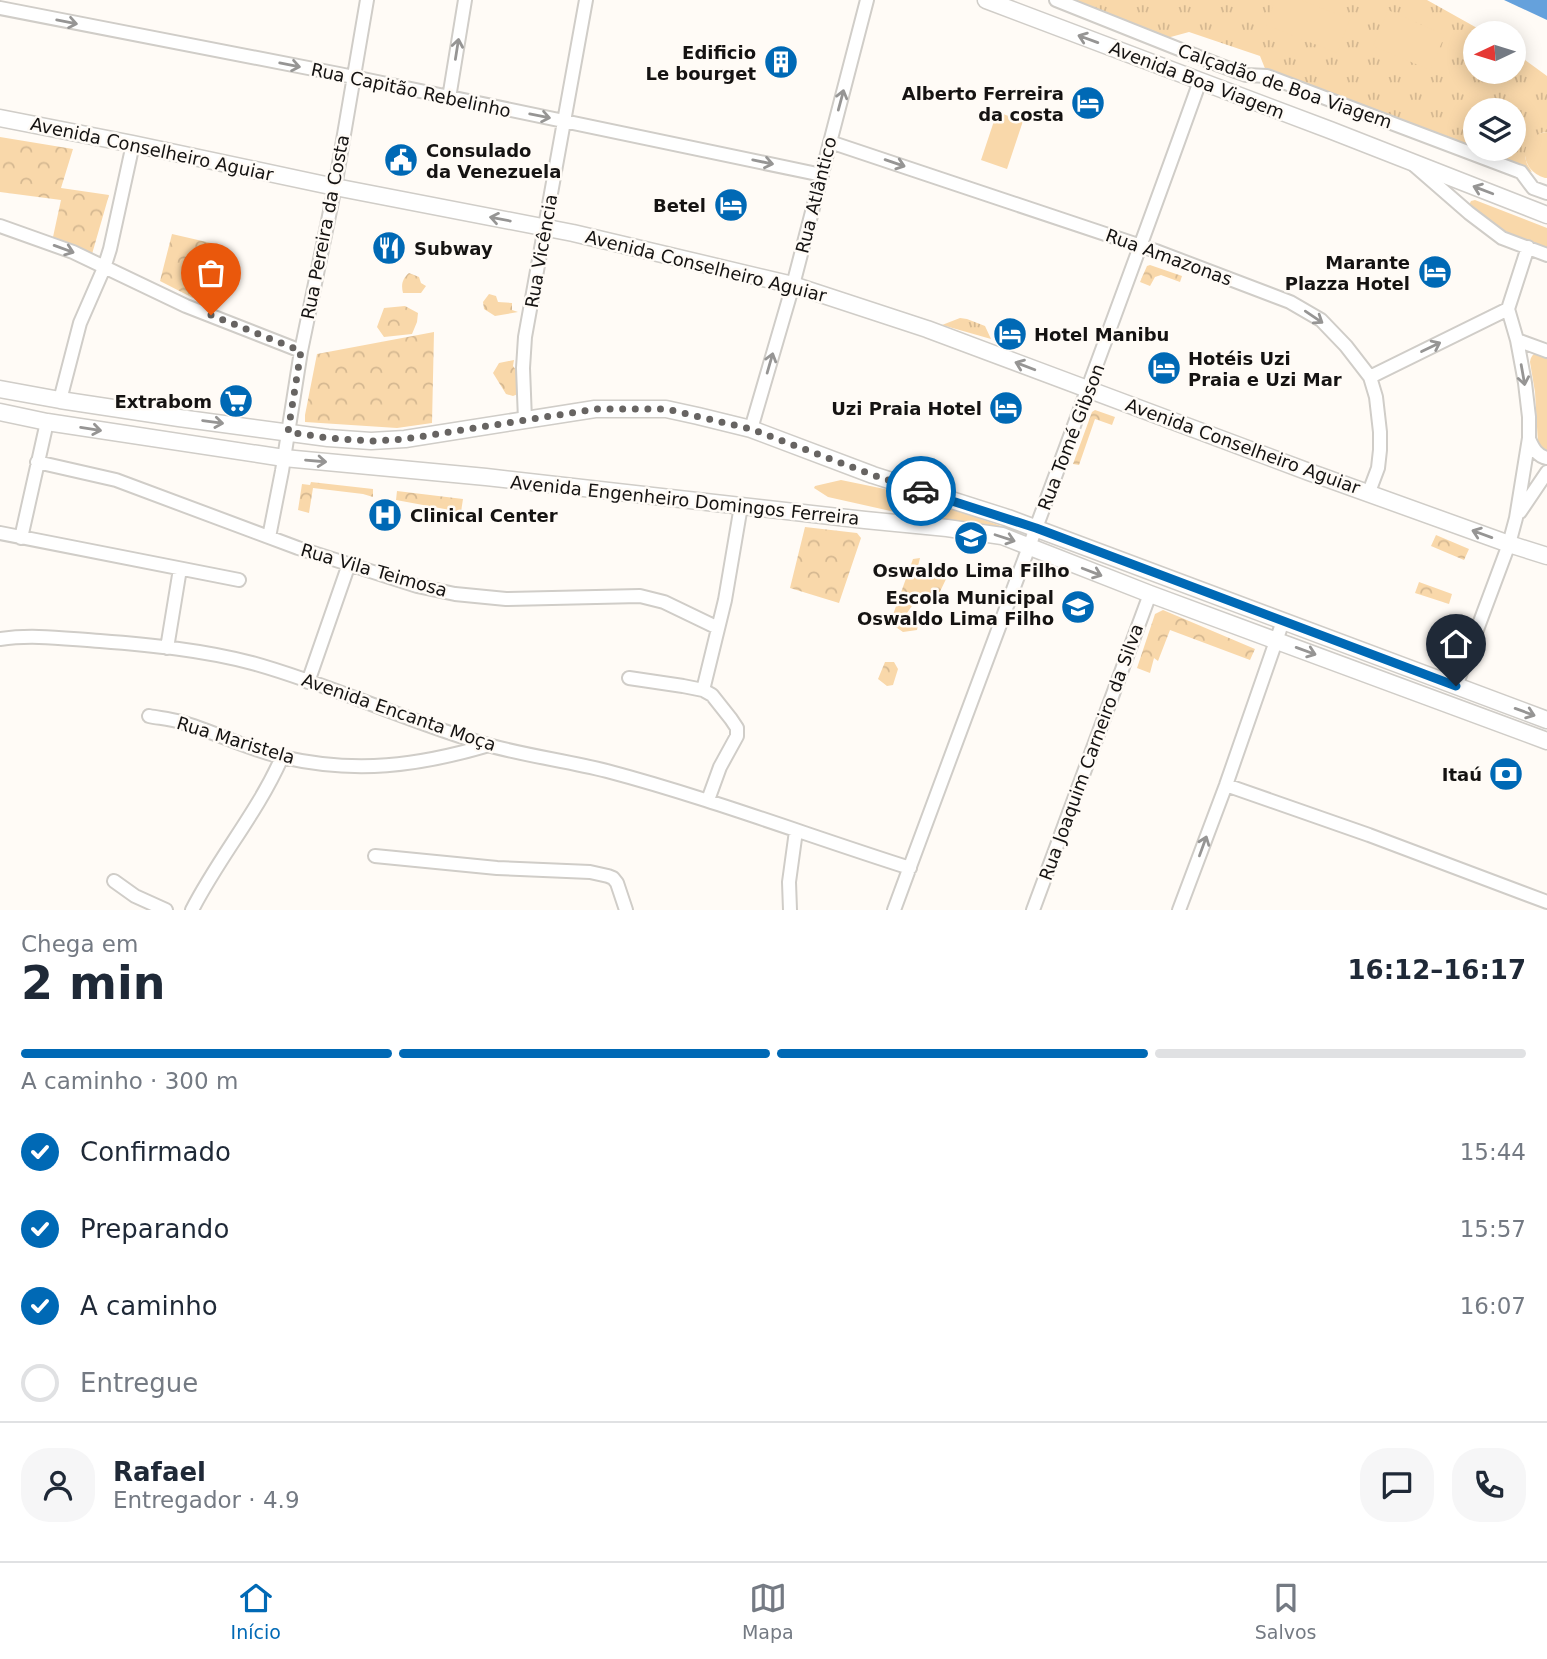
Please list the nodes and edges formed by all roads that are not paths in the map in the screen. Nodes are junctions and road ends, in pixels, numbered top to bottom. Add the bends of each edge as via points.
1 (367, 0) edge
2 (465, 0) edge
3 (586, 0) edge
4 (867, 0) edge
5 (986, 0) edge
6 (1056, 0) edge
7 (0, 8) edge
8 (353, 77) junction
9 (1200, 81) junction
10 (449, 98) junction
11 (0, 118) edge
12 (564, 121) junction
13 (830, 142) junction
14 (133, 144) junction
15 (1408, 160) junction
16 (822, 175) junction
17 (335, 187) junction
18 (1547, 193) edge
19 (1547, 215) edge
20 (0, 226) edge
21 (544, 228) junction
22 (1142, 246) junction
23 (1528, 247) junction
24 (1547, 255) edge
25 (104, 268) junction
26 (793, 285) junction
27 (1508, 309) junction
28 (1517, 340) junction
29 (301, 351) junction
30 (1547, 351) edge
31 (1370, 377) junction
32 (0, 388) edge
33 (1088, 390) junction
34 (60, 400) junction
35 (0, 412) edge
36 (525, 419) junction
37 (47, 422) junction
38 (751, 429) junction
39 (288, 432) junction
40 (1529, 438) junction
41 (284, 458) junction
42 (1547, 458) edge
43 (37, 461) junction
44 (1547, 472) edge
45 (1369, 492) junction
46 (741, 506) junction
47 (1516, 518) junction
48 (1036, 528) junction
49 (0, 533) edge
50 (269, 537) junction
51 (22, 538) junction
52 (1509, 544) junction
53 (1029, 547) junction
54 (1547, 556) edge
55 (349, 564) junction
56 (180, 569) junction
57 (239, 580) dead end
58 (1150, 594) junction
59 (1283, 621) junction
60 (718, 628) junction
61 (0, 639) edge
62 (1276, 640) junction
63 (167, 648) junction
64 (629, 678) dead end
65 (308, 682) junction
66 (1456, 686) junction
67 (703, 690) junction
68 (149, 716) dead end
69 (1547, 720) edge
70 (1547, 741) edge
71 (489, 745) junction
72 (282, 757) junction
73 (1226, 785) junction
74 (708, 800) junction
75 (796, 831) junction
76 (375, 856) dead end
77 (910, 868) junction
78 (114, 881) dead end
79 (1547, 902) edge
80 (166, 910) edge
81 (191, 910) edge
82 (626, 910) edge
83 (790, 910) edge
84 (894, 910) edge
85 (1033, 910) edge
86 (1181, 910) edge

1 - 8 street, Rua Pereira da Costa
10 -> 2 street
3 - 12 street, Rua Vicência
13 -> 4 street, Rua Atlântico
9 -> 5 main road, Avenida Boa Viagem
6 - 18 street, Calçadão de Boa Viagem via 1246,75 1267,76 1521,172 1533,188
7 -> 8 street, Rua Capitão Rebelinho
8 - 10 street, Rua Capitão Rebelinho
8 - 17 street, Rua Pereira da Costa
9 - 15 main road, Avenida Boa Viagem
9 - 22 street, Rua Tomé Gibson
10 -> 12 street, Rua Capitão Rebelinho
11 - 14 main road, Avenida Conselheiro Aguiar
12 -> 16 street, Rua Capitão Rebelinho
12 - 21 street, Rua Vicência
13 - 16 street, Rua Atlântico
13 -> 22 street, Rua Amazonas
14 - 17 main road, Avenida Conselheiro Aguiar
14 - 25 street
19 -> 15 main road, Avenida Boa Viagem
15 - 23 street, Avenida Boa Viagem via 1488,228
16 - 26 street, Rua Atlântico
21 -> 17 main road, Avenida Conselheiro Aguiar
17 - 29 street, Rua Pereira da Costa
20 -> 25 street via 73,251
21 - 26 main road, Avenida Conselheiro Aguiar
21 - 36 street, Rua Vicência via 525,337
22 -> 31 street, Rua Amazonas via 1290,302 1321,320
22 - 33 street, Rua Tomé Gibson
23 - 24 street, Avenida Boa Viagem
23 - 27 street
25 - 29 street
25 - 34 street via 76,335
33 -> 26 main road, Avenida Conselheiro Aguiar
38 -> 26 street, Rua Atlântico
27 - 28 street
31 -> 27 street
28 - 30 street
28 -> 40 street
29 - 39 street, Rua Pereira da Costa
31 - 45 street, Rua Amazonas via 1380,450
32 - 34 main road
33 - 45 main road, Avenida Conselheiro Aguiar
33 - 48 street, Rua Tomé Gibson
34 -> 39 main road
35 - 37 main road, Avenida Engenheiro Domingos Ferreira
36 - 38 main road via 596,409 666,409
36 - 39 main road via 371,441
37 -> 41 main road, Avenida Engenheiro Domingos Ferreira
37 - 43 street
38 - 48 main road
39 - 41 street, Rua Pereira da Costa
40 - 42 street via 1537,454
40 - 47 street
41 -> 46 main road, Avenida Engenheiro Domingos Ferreira
41 - 50 street, Rua Pereira da Costa
43 - 50 street, Rua Vila Teimosa via 116,480
43 - 51 street
44 - 47 street
52 -> 45 main road, Avenida Conselheiro Aguiar
46 -> 53 main road, Avenida Engenheiro Domingos Ferreira via 980,532
46 - 60 street
47 - 52 street
48 - 53 street, Rua Tomé Gibson
48 - 59 main road
49 - 51 street
50 - 55 street, Rua Vila Teimosa
51 - 56 street
52 - 54 main road, Avenida Conselheiro Aguiar
52 - 66 street
53 -> 58 main road, Avenida Engenheiro Domingos Ferreira
53 - 77 street, Rua Tomé Gibson
55 - 60 street, Rua Vila Teimosa via 455,594 506,599 640,596 664,602
55 - 65 street
56 - 57 street
56 - 63 street
58 - 62 main road, Avenida Engenheiro Domingos Ferreira
58 - 85 street, Rua Joaquim Carneiro da Silva
59 - 62 street
59 - 66 main road
60 - 67 street
61 - 63 street, Avenida Encanta Moça via 44,636
62 -> 70 main road, Avenida Engenheiro Domingos Ferreira
62 - 73 street
63 - 65 street, Avenida Encanta Moça via 216,654
64 - 67 street
65 - 71 street, Avenida Encanta Moça
66 -> 69 main road
67 - 74 street via 720,703 738,732
68 - 72 street, Rua Maristela
71 - 72 street, Rua Maristela via 440,758 361,767
71 - 74 street, Avenida Encanta Moça
72 - 81 street via 259,803
73 - 79 street
86 -> 73 street
74 - 75 street, Avenida Encanta Moça
75 - 77 street, Avenida Encanta Moça
75 - 83 street
76 - 82 street via 590,872 613,878
77 - 84 street, Rua Tomé Gibson
78 - 80 street

